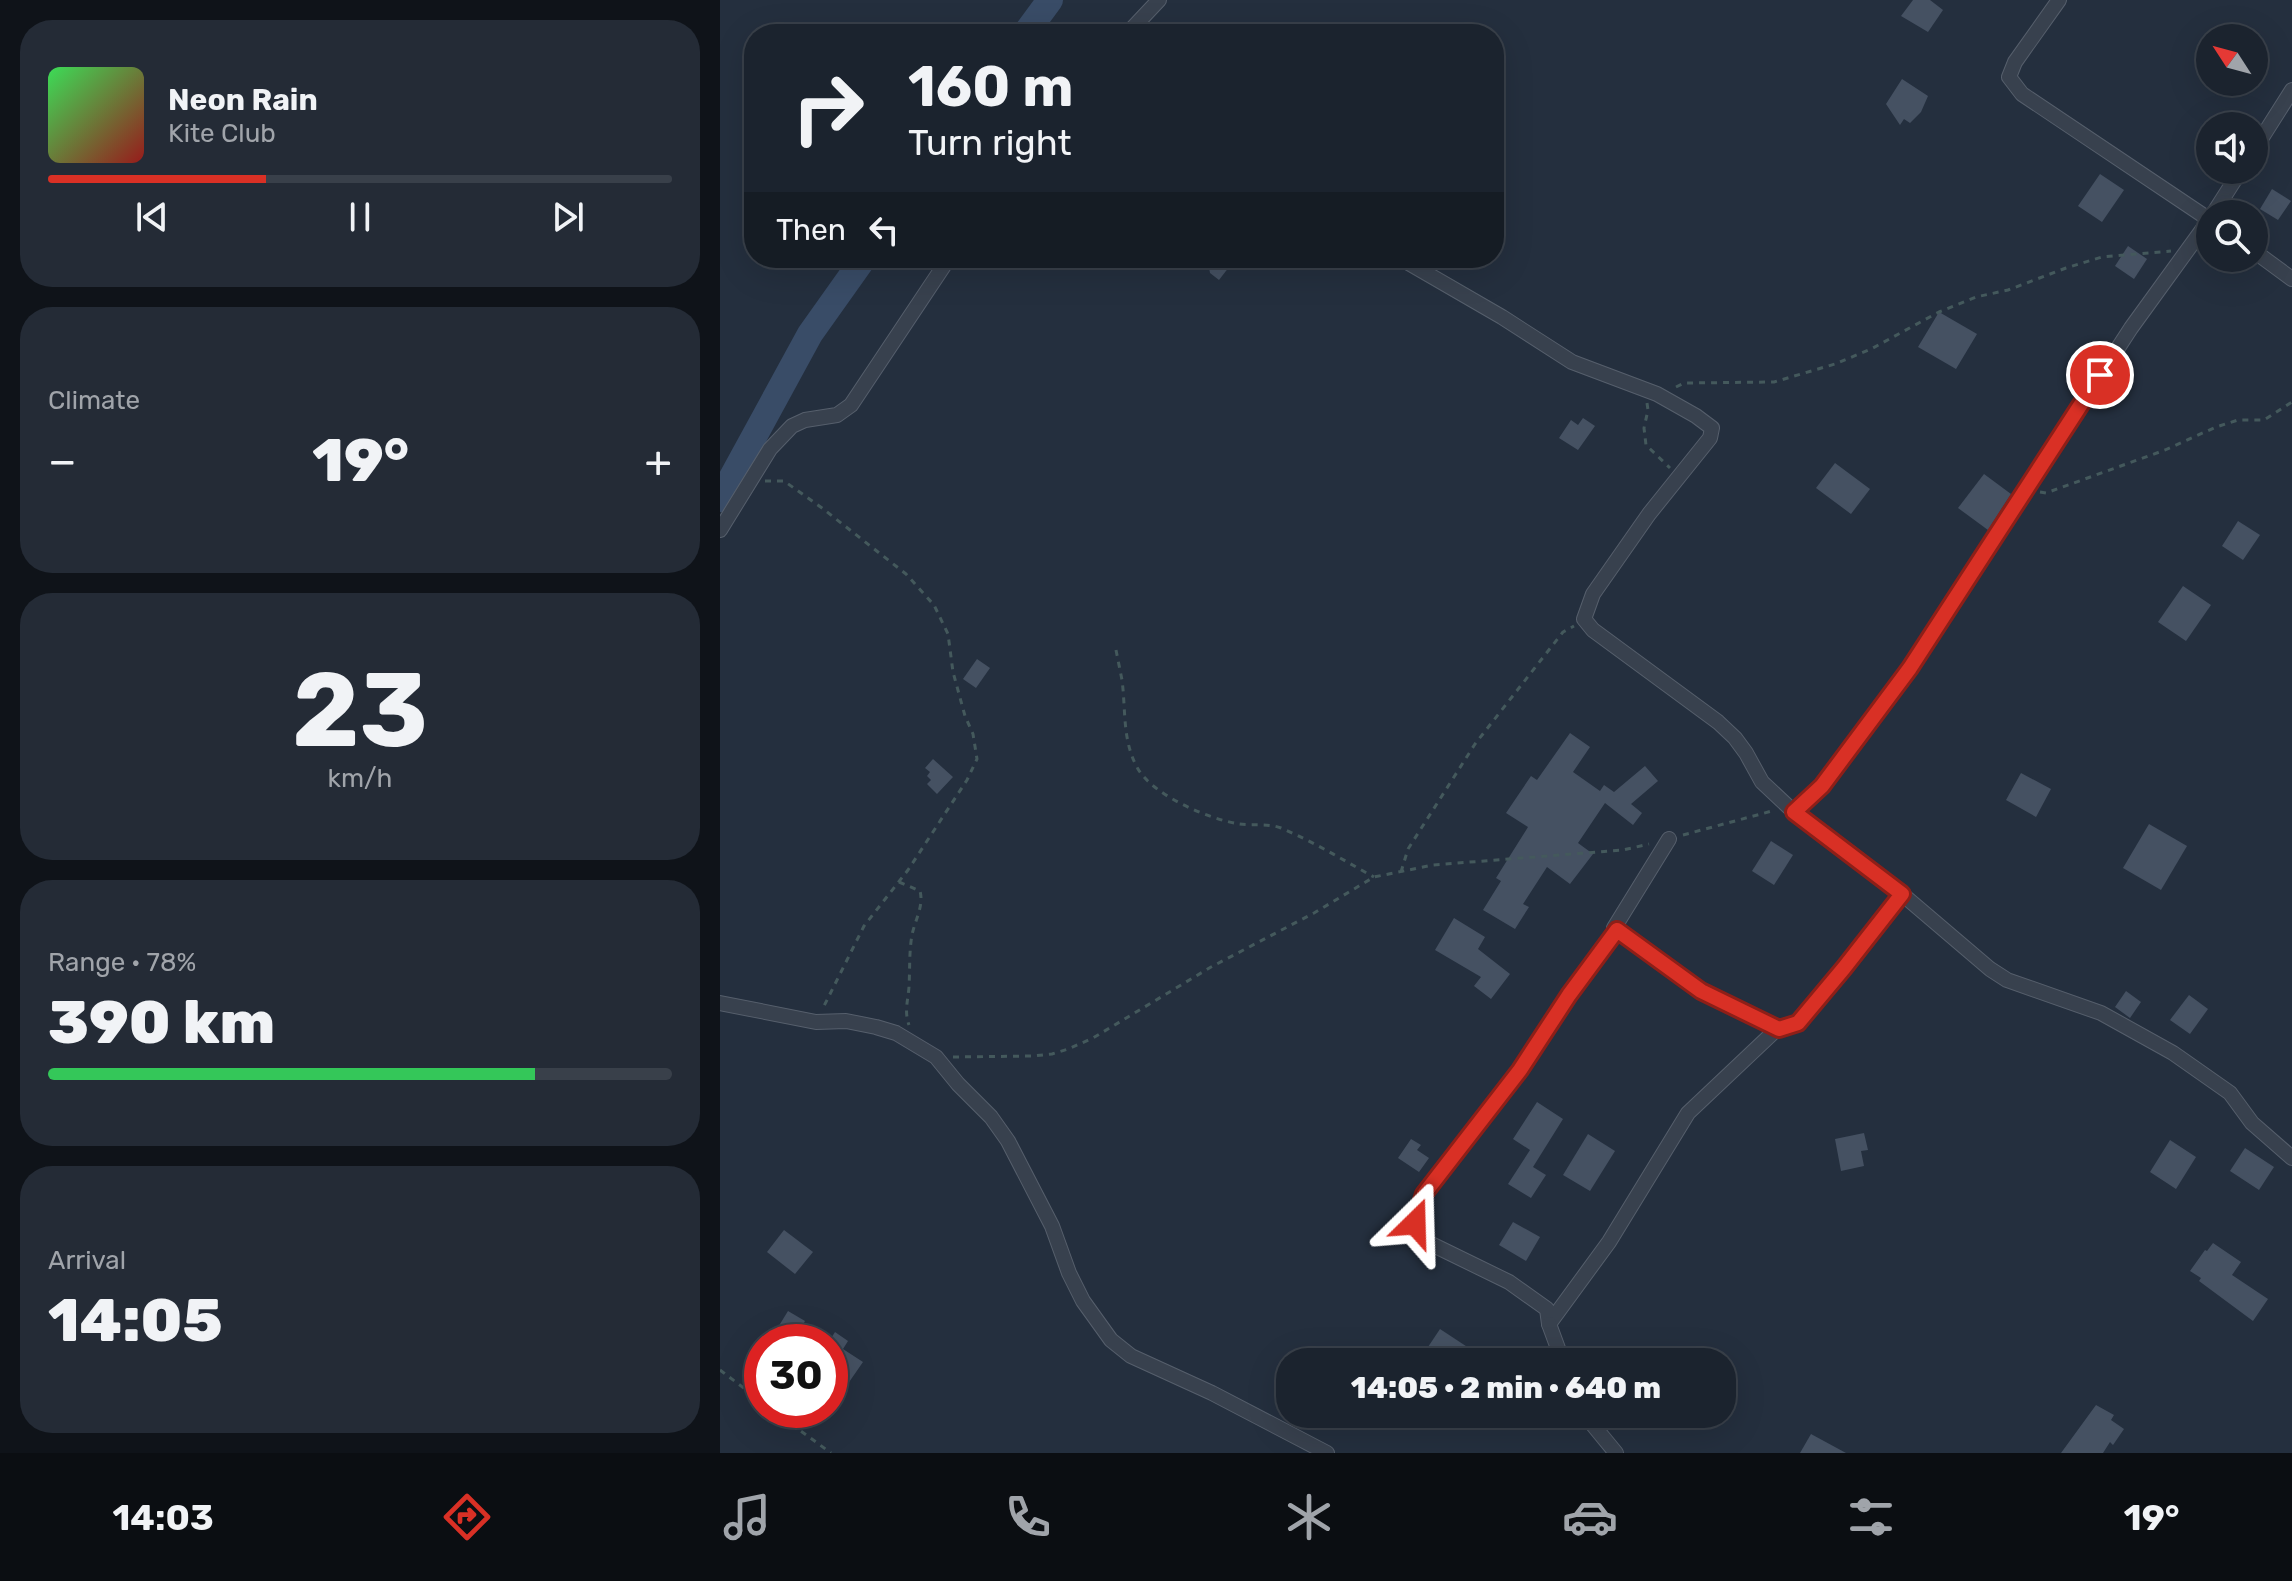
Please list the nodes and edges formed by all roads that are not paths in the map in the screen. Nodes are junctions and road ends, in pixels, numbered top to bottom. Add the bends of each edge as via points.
1 (1159, 0) edge
2 (2059, 0) edge
3 (1136, 24) edge
4 (2292, 90) edge
5 (2268, 128) edge
6 (2196, 211) edge
7 (2196, 239) edge
8 (2268, 261) edge
9 (942, 268) edge
10 (1417, 268) edge
11 (2292, 279) edge
12 (720, 530) edge
13 (1790, 809) junction
14 (1669, 839) road end
15 (1902, 894) junction
16 (1617, 930) junction
17 (720, 1003) edge
18 (1778, 1028) junction
19 (2292, 1158) edge
20 (1549, 1324) junction
21 (1558, 1348) edge
22 (1595, 1428) edge
23 (1327, 1453) edge
24 (1616, 1453) edge

1 - 3 street
2 - 6 street via 2009,77 2022,94
4 - 5 street
7 - 13 street via 2131,328 1910,668 1822,786
8 - 11 street
9 - 12 street via 851,405 837,415 792,426 770,449
10 - 13 street via 1572,362 1651,392 1712,428 1710,438 1593,594 1584,619 1727,730 1762,782
13 - 15 street
14 - 16 street
15 - 18 street via 1798,1023
15 - 19 street via 2007,980 2101,1013 2173,1053 2230,1093 2252,1123
16 - 18 street via 1701,991
16 - 20 street via 1520,1070 1424,1194 1415,1223 1425,1241 1509,1282 1547,1309
17 - 23 street via 816,1022 876,1027 936,1057 1008,1141 1083,1301 1111,1340 1131,1356
18 - 20 street via 1688,1113 1609,1242
20 - 21 street
22 - 24 street

